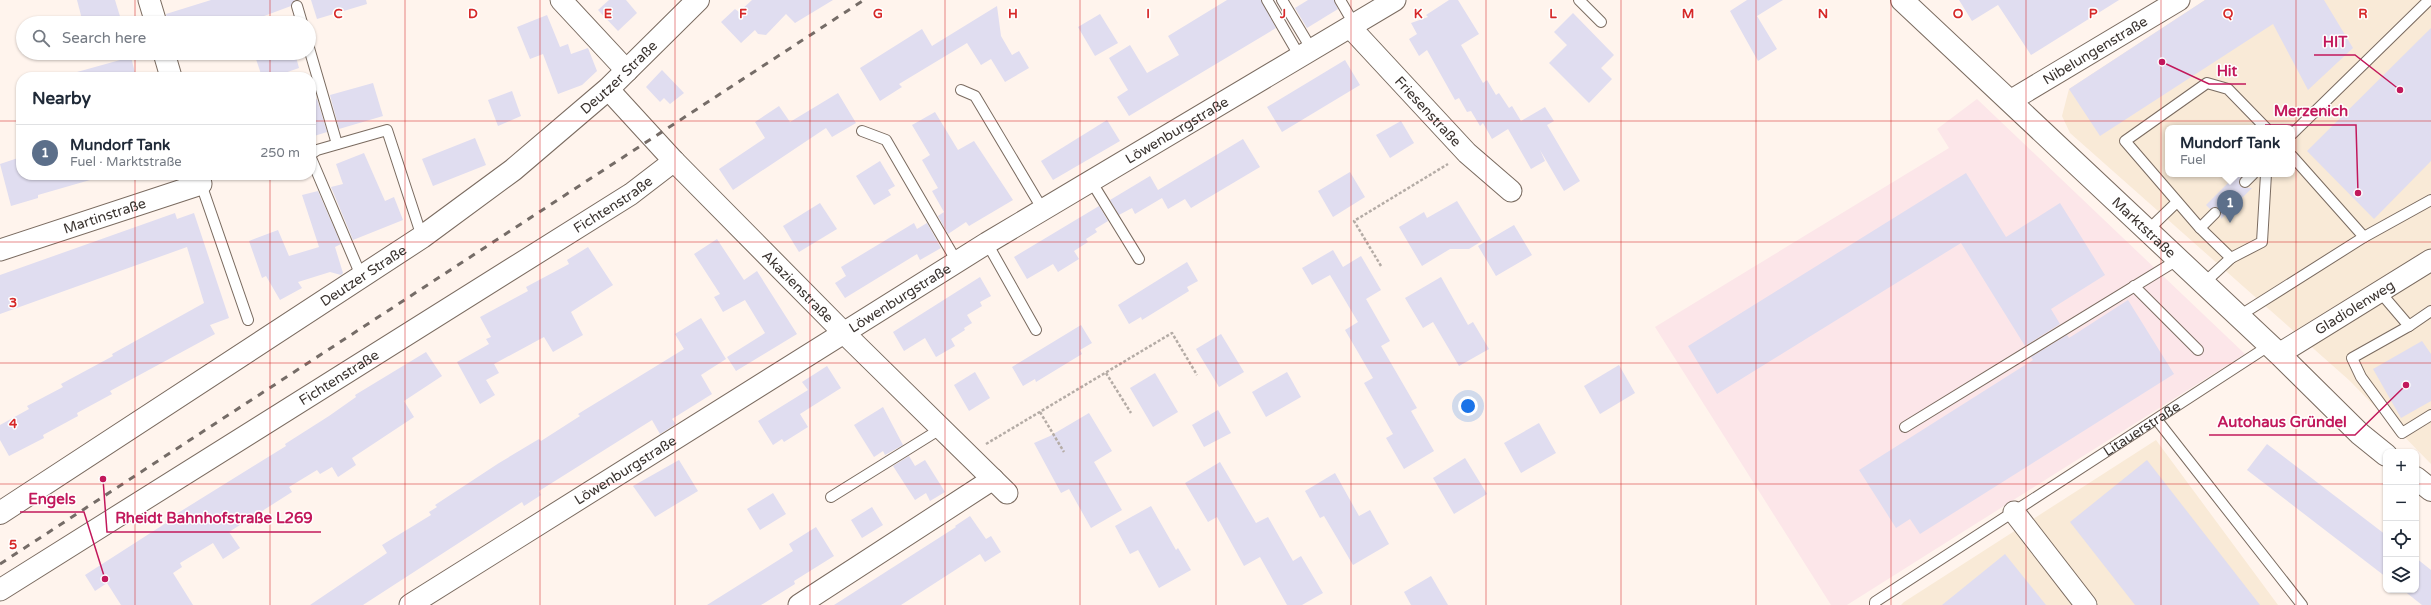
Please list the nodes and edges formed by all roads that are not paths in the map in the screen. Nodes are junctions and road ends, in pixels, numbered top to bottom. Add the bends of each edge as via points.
1 (149, 0) edge
2 (561, 0) edge
3 (698, 0) edge
4 (1267, 0) edge
5 (1282, 0) edge
6 (1340, 0) edge
7 (1395, 0) edge
8 (1579, 0) edge
9 (1902, 0) edge
10 (2179, 0) edge
11 (2429, 0) edge
12 (297, 6) dead end
13 (154, 16) edge
14 (300, 16) edge
15 (1601, 22) dead end
16 (1352, 26) junction
17 (1306, 53) junction
18 (166, 60) edge
19 (312, 60) edge
20 (627, 71) junction
21 (170, 72) edge
22 (316, 72) edge
23 (316, 72) edge
24 (608, 89) junction
25 (961, 90) dead end
26 (2010, 101) junction
27 (2263, 125) edge
28 (862, 131) dead end
29 (2295, 131) edge
30 (337, 144) junction
31 (316, 150) edge
32 (2295, 159) edge
33 (674, 161) junction
34 (316, 170) edge
35 (2250, 177) edge
36 (2266, 177) edge
37 (197, 180) edge
38 (200, 180) edge
39 (1091, 181) junction
40 (2245, 182) dead end
41 (1511, 191) dead end
42 (2431, 200) edge
43 (2177, 202) junction
44 (1043, 210) junction
45 (2215, 213) dead end
46 (2200, 228) junction
47 (2148, 230) junction
48 (422, 237) junction
49 (2364, 237) junction
50 (987, 243) junction
51 (0, 250) edge
52 (2231, 258) junction
53 (1140, 259) dead end
54 (2179, 259) junction
55 (2431, 260) edge
56 (957, 262) junction
57 (362, 278) junction
58 (2204, 282) junction
59 (2134, 286) junction
60 (2380, 292) junction
61 (2431, 311) edge
62 (2239, 316) junction
63 (248, 320) dead end
64 (2409, 326) junction
65 (1036, 330) dead end
66 (844, 333) junction
67 (2198, 350) dead end
68 (2274, 350) junction
69 (2431, 415) edge
70 (2157, 420) junction
71 (1905, 426) dead end
72 (942, 428) junction
73 (2383, 453) edge
74 (2419, 480) edge
75 (2431, 490) edge
76 (831, 497) dead end
77 (2014, 512) junction
78 (0, 513) edge
79 (0, 590) edge
80 (1873, 604) edge
81 (410, 605) edge
82 (799, 605) edge
83 (2086, 605) edge
84 (2302, 605) edge

1 - 13 street
2 - 20 street
3 - 20 main road, Deutzer Straße
4 - 17 lane
5 - 17 lane
6 - 16 lane
7 - 16 street, Löwenburgstraße
8 - 15 lane
9 - 26 main road, Marktstraße
10 - 26 street, Nibelungenstraße
11 - 29 lane
12 - 14 lane
16 - 17 street, Löwenburgstraße
16 - 41 street, Friesenstraße via 1467,153
17 - 39 street, Löwenburgstraße
18 - 21 street
19 - 23 lane
20 - 24 main road, Deutzer Straße
22 - 30 lane
24 - 33 street, Akazienstraße
24 - 48 main road, Deutzer Straße via 512,170
25 - 44 lane via 975,96
26 - 47 main road, Marktstraße
27 - 43 lane via 2228,89 2207,83 2125,141
28 - 56 lane via 886,140
30 - 31 lane
30 - 48 lane via 387,130
32 - 49 lane
33 - 66 street, Akazienstraße
33 - 79 street, Fichtenstraße via 631,194
34 - 57 lane
35 - 40 lane
36 - 52 lane via 2262,242
37 - 51 street, Martinstraße
38 - 63 lane
39 - 44 street, Löwenburgstraße
39 - 53 lane
42 - 49 lane
43 - 46 lane
43 - 47 lane
44 - 50 street, Löwenburgstraße
45 - 46 lane
46 - 52 lane
47 - 54 main road, Marktstraße
48 - 57 main road, Deutzer Straße
49 - 62 lane
50 - 56 street, Löwenburgstraße
50 - 65 lane
52 - 58 lane
54 - 58 main road, Marktstraße
54 - 59 lane
55 - 60 street, Gladiolenweg
56 - 66 street, Löwenburgstraße
57 - 78 main road, Deutzer Straße
58 - 62 main road, Marktstraße
59 - 67 lane
59 - 71 lane
60 - 64 lane
60 - 68 street, Gladiolenweg
61 - 64 lane
62 - 68 main road, Marktstraße
64 - 69 lane via 2352,358 2362,377 2402,433
66 - 72 street, Akazienstraße
66 - 81 street, Löwenburgstraße
68 - 70 lane, Litauerstraße
68 - 73 main road, Marktstraße via 2360,434
70 - 77 lane, Litauerstraße
70 - 84 lane
72 - 76 lane
72 - 82 street, Akazienstraße via 1000,486
74 - 75 main road
77 - 80 lane, Litauerstraße
77 - 83 street

